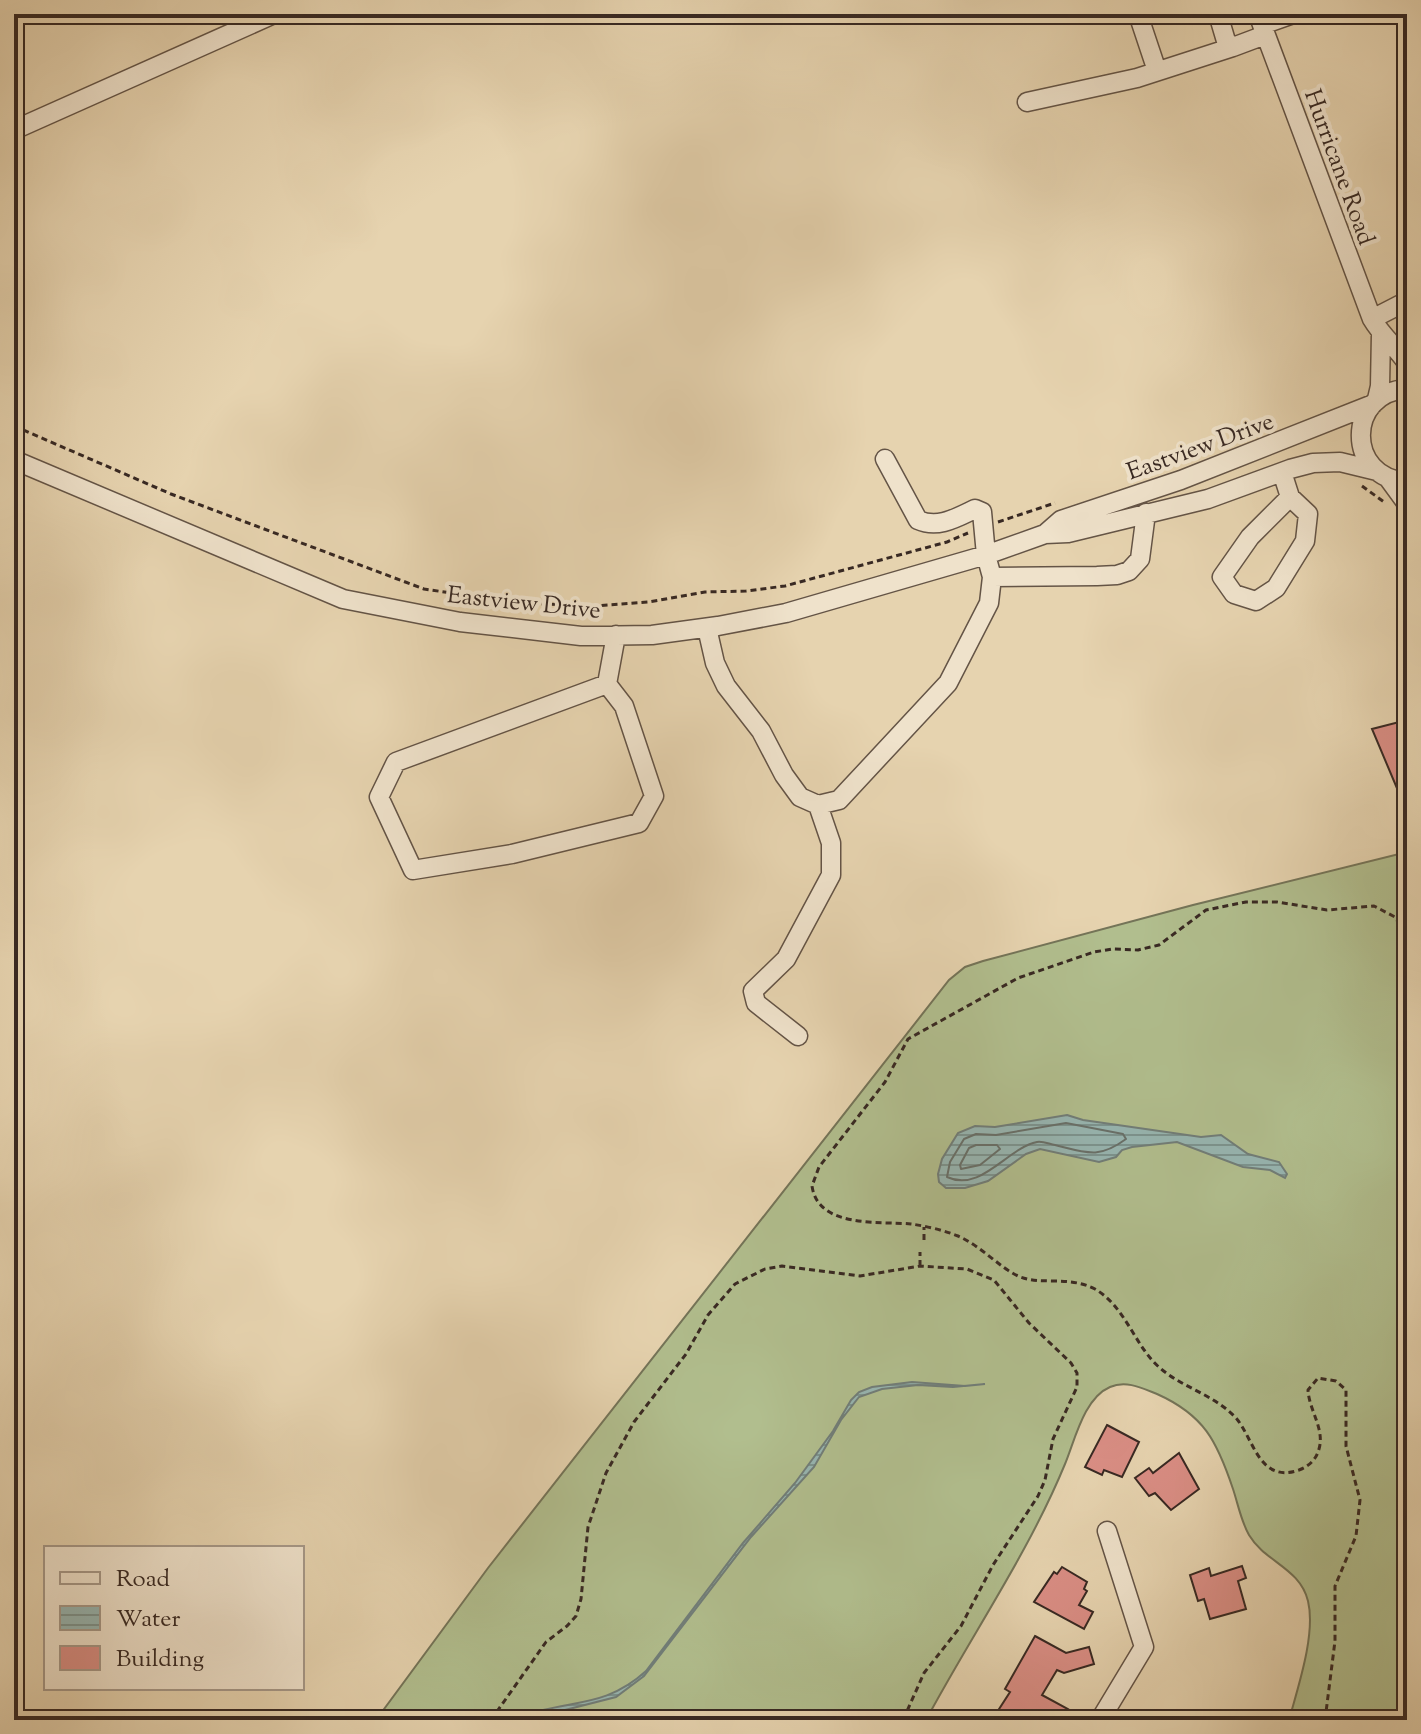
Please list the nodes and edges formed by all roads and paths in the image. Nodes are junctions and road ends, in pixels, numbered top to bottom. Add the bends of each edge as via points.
1 (274, 14) edge
2 (1138, 14) edge
3 (1218, 14) edge
4 (1293, 14) edge
5 (1262, 24) edge
6 (1233, 47) junction
7 (1157, 71) junction
8 (1027, 102) dead end
9 (14, 130) edge
10 (1407, 301) edge
11 (1376, 326) junction
12 (1407, 363) edge
13 (1407, 389) edge
14 (1375, 402) junction
15 (14, 426) edge
16 (885, 459) dead end
17 (14, 460) edge
18 (1282, 472) junction
19 (1383, 475) junction
20 (1352, 482) dead end
21 (1407, 482) edge
22 (1290, 497) junction
23 (1064, 501) dead end
24 (1398, 505) edge
25 (1146, 513) junction
26 (985, 526) junction
27 (1045, 534) junction
28 (986, 555) junction
29 (992, 577) junction
30 (707, 628) junction
31 (616, 635) junction
32 (607, 684) junction
33 (818, 805) junction
34 (1407, 945) edge
35 (798, 1036) dead end
36 (924, 1226) junction
37 (924, 1240) dead end
38 (920, 1252) dead end
39 (920, 1266) junction
40 (1107, 1531) dead end
41 (491, 1720) edge
42 (903, 1720) edge
43 (1100, 1720) edge
44 (1325, 1720) edge

1 - 9 street
2 - 7 street
3 - 6 street
4 - 5 street
5 - 6 street
5 - 11 street, Hurricane Road
6 - 7 street
7 - 8 street
10 - 11 street
11 - 12 street, Hurricane Road
11 - 14 street, Hurricane Road via 1380,386
13 - 14 street, Eastview Drive
14 - 19 street, Hurricane Road via 1363,420 1361,439 1366,457
14 - 27 street, Eastview Drive via 1181,480 1061,520
15 - 26 path via 171,494 424,589 519,603 593,606 785,586 947,542
16 - 26 street via 918,520 950,521 975,509 982,512
17 - 31 street, Eastview Drive via 343,599 460,622
18 - 19 street, Eastview Drive via 1340,462
18 - 22 street
18 - 25 street, Eastview Drive via 1208,499
19 - 21 street, Eastview Drive
19 - 24 street
20 - 24 path
22 - 22 street via 1250,537 1222,577 1234,594 1256,601 1276,588 1305,541 1308,514
23 - 26 path
25 - 27 street, Eastview Drive
25 - 29 street via 1140,559 1129,571
26 - 28 street
27 - 28 street, Eastview Drive
28 - 29 street
28 - 30 street, Eastview Drive via 786,613
29 - 33 street via 989,603 948,683 839,800
30 - 31 street, Eastview Drive
30 - 33 street via 715,663 731,694 761,731 800,797
31 - 32 street
32 - 32 street via 396,762 379,797 413,870 512,854 639,823 654,796 624,706
33 - 35 street via 831,843 831,875 786,959 753,991 756,1003
34 - 36 path via 1395,917 1374,906 1327,910 1277,902 1230,904 1197,916 1159,945 1094,952 1018,978 914,1035 819,1167 812,1191 825,1208 844,1218
36 - 37 path
36 - 44 path via 970,1242 1019,1277 1073,1281 1101,1293 1158,1367 1236,1418 1271,1469 1290,1472 1315,1458 1320,1433 1308,1396 1313,1383 1327,1378 1346,1390 1346,1446 1360,1500 1356,1536 1335,1586 1335,1641
38 - 39 path
39 - 41 path via 860,1276 782,1266 748,1276 719,1300 634,1422 606,1473 588,1527 576,1616 546,1642
39 - 42 path via 967,1269 994,1280 1071,1363 1078,1380 1053,1439 1038,1496 961,1626 924,1673
40 - 43 street via 1144,1647

